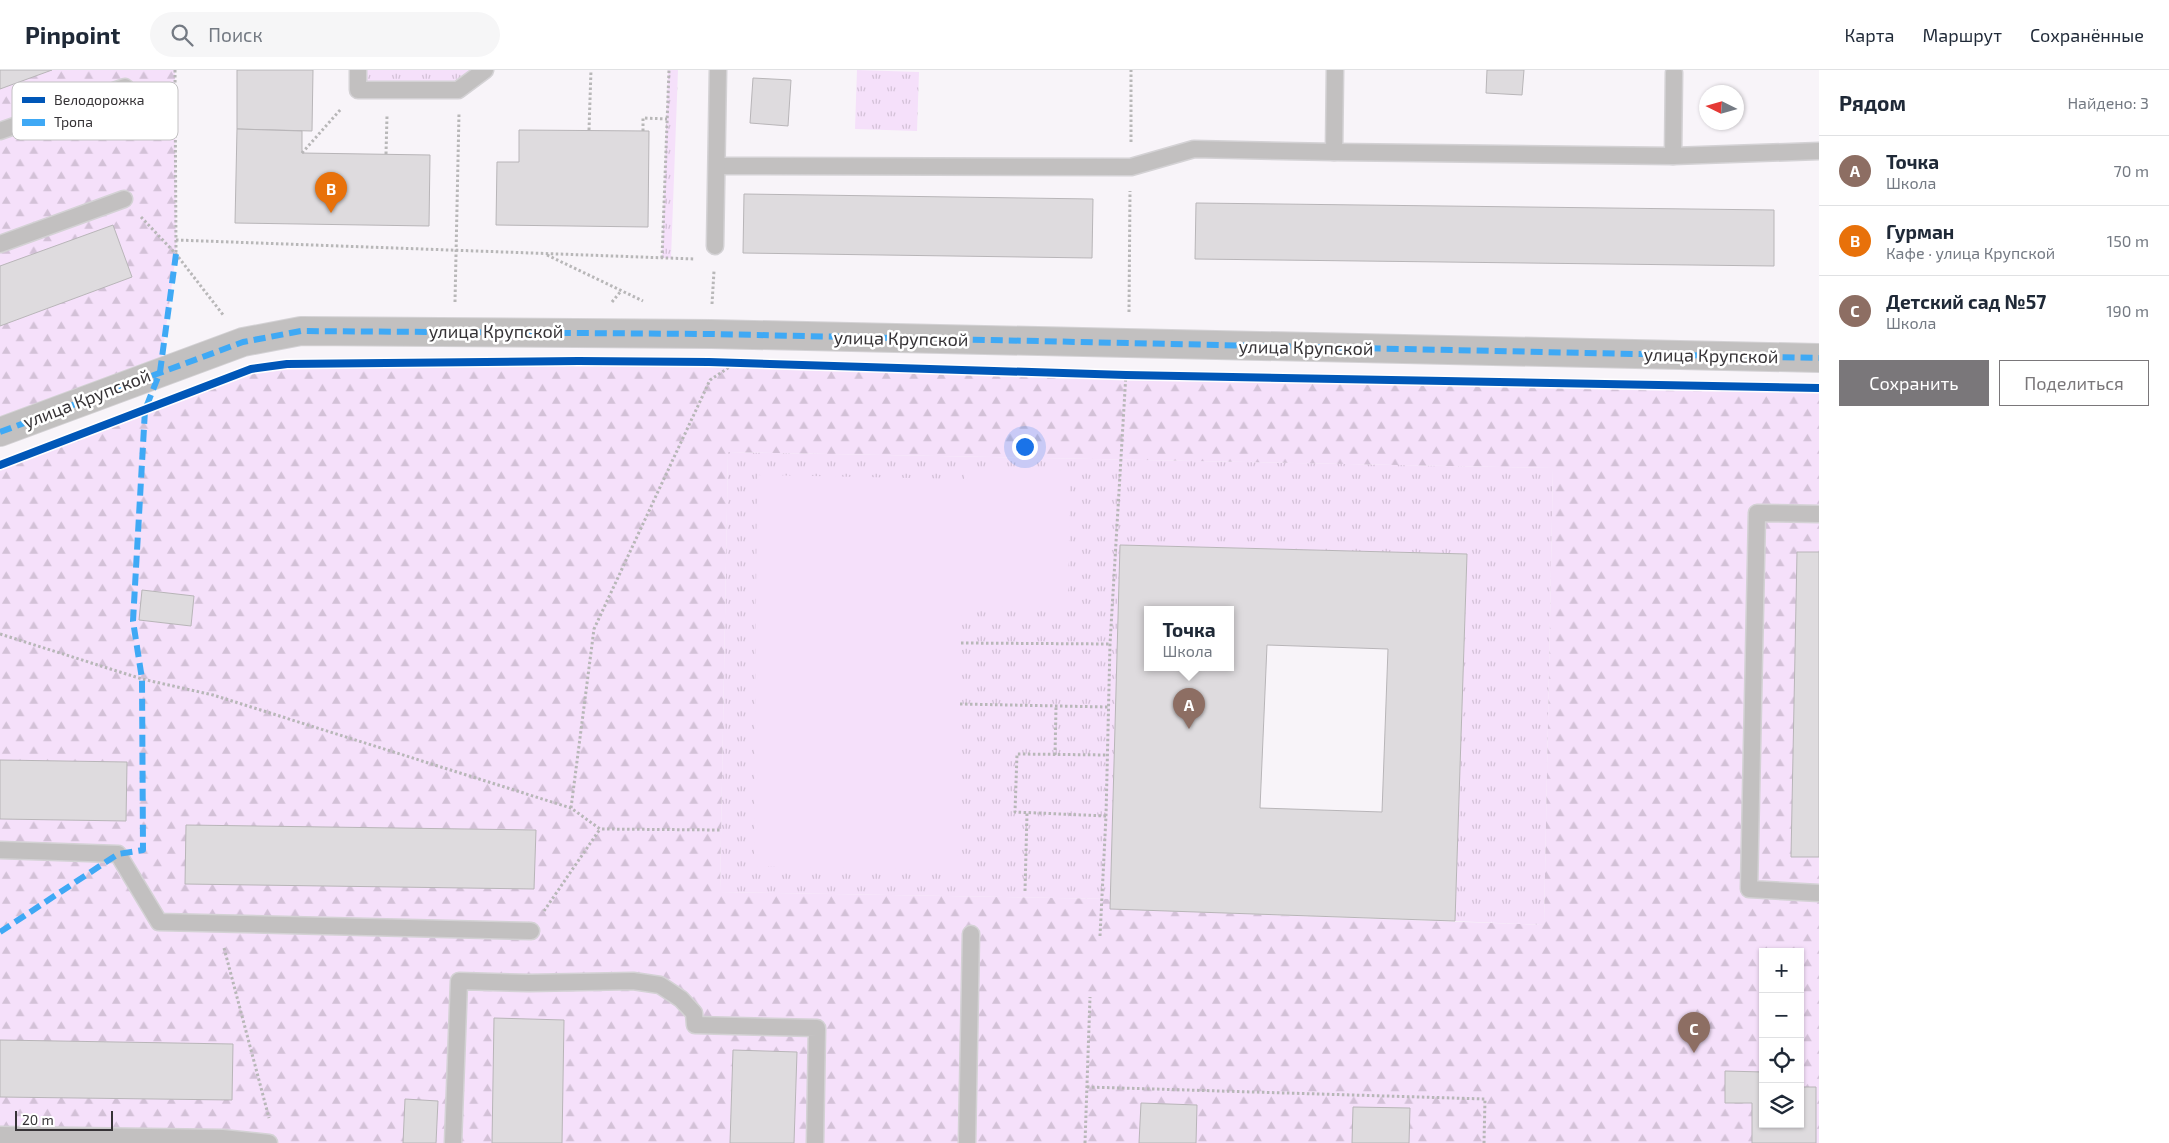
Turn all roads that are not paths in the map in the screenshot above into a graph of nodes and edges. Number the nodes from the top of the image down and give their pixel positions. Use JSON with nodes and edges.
{"nodes":[{"id":1,"x":358,"y":70,"type":"edge"},
{"id":2,"x":485,"y":70,"type":"edge"},
{"id":3,"x":718,"y":70,"type":"edge"},
{"id":4,"x":1335,"y":70,"type":"edge"},
{"id":5,"x":1674,"y":73,"type":"dead end"},
{"id":6,"x":12,"y":127,"type":"edge"},
{"id":7,"x":0,"y":131,"type":"edge"},
{"id":8,"x":1819,"y":151,"type":"edge"},
{"id":9,"x":1334,"y":152,"type":"junction"},
{"id":10,"x":1673,"y":156,"type":"junction"},
{"id":11,"x":716,"y":166,"type":"junction"},
{"id":12,"x":124,"y":199,"type":"road end"},
{"id":13,"x":0,"y":244,"type":"edge"},
{"id":14,"x":715,"y":246,"type":"dead end"},
{"id":15,"x":1819,"y":358,"type":"edge"},
{"id":16,"x":0,"y":432,"type":"edge"},
{"id":17,"x":1819,"y":514,"type":"edge"},
{"id":18,"x":0,"y":850,"type":"edge"},
{"id":19,"x":1819,"y":893,"type":"edge"},
{"id":20,"x":531,"y":931,"type":"road end"},
{"id":21,"x":971,"y":934,"type":"dead end"},
{"id":22,"x":0,"y":1135,"type":"edge"},
{"id":23,"x":269,"y":1143,"type":"edge"},
{"id":24,"x":453,"y":1143,"type":"edge"},
{"id":25,"x":815,"y":1143,"type":"edge"},
{"id":26,"x":967,"y":1143,"type":"edge"}],
"edges":[{"from":1,"to":2,"type":"lane"},
{"from":3,"to":11,"type":"lane"},
{"from":4,"to":9,"type":"lane"},
{"from":5,"to":10,"type":"lane"},
{"from":6,"to":7,"type":"lane"},
{"from":8,"to":10,"type":"lane"},
{"from":9,"to":10,"type":"lane"},
{"from":9,"to":11,"type":"lane"},
{"from":11,"to":14,"type":"lane"},
{"from":12,"to":13,"type":"lane"},
{"from":15,"to":16,"type":"street","name":"улица Крупской"},
{"from":17,"to":19,"type":"lane"},
{"from":18,"to":20,"type":"lane"},
{"from":21,"to":26,"type":"lane"},
{"from":22,"to":23,"type":"lane"},
{"from":24,"to":25,"type":"lane"}]}
